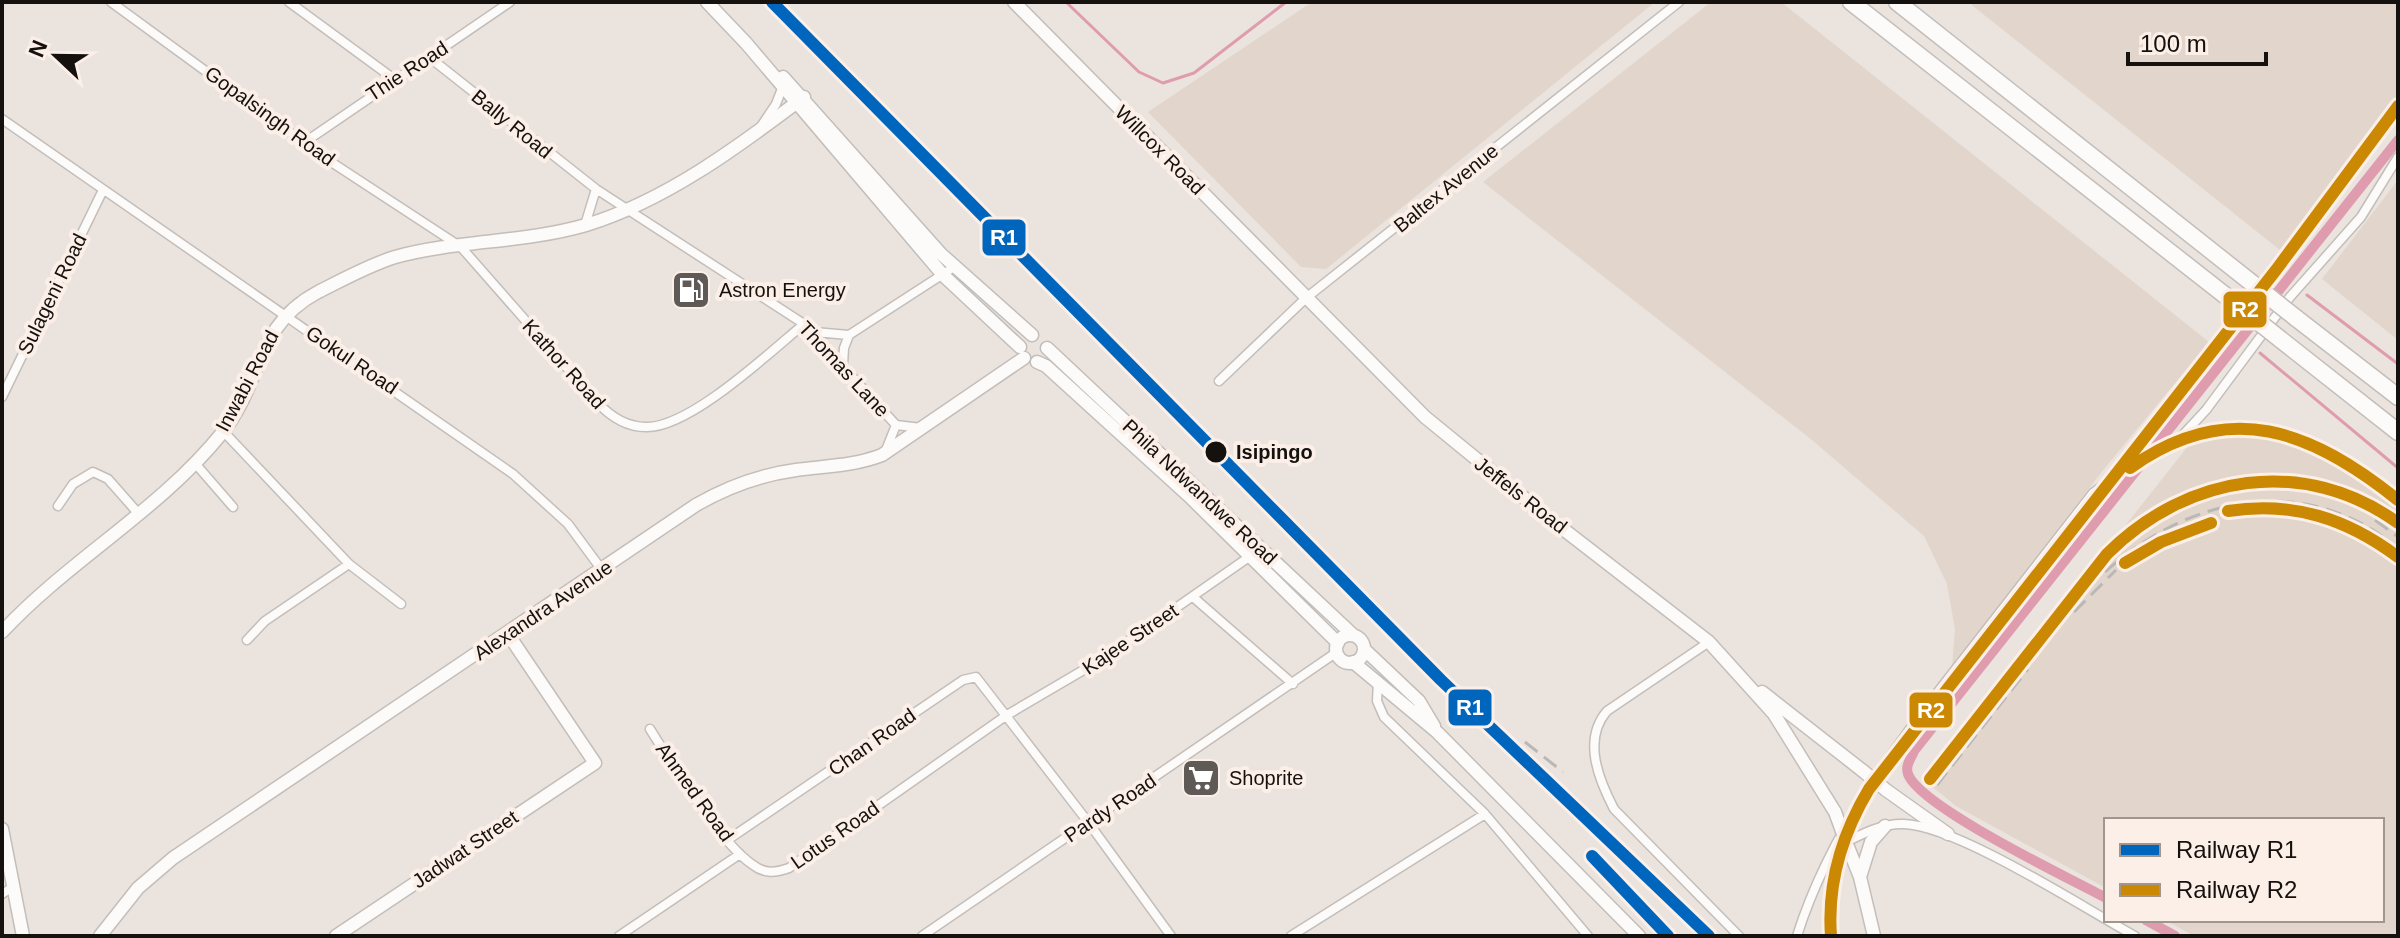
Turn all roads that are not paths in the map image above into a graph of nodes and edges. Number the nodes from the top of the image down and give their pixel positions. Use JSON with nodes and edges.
{"nodes":[{"id":1,"x":111,"y":2,"type":"edge"},
{"id":2,"x":289,"y":2,"type":"edge"},
{"id":3,"x":510,"y":2,"type":"edge"},
{"id":4,"x":707,"y":2,"type":"edge"},
{"id":5,"x":1014,"y":2,"type":"edge"},
{"id":6,"x":1679,"y":2,"type":"edge"},
{"id":7,"x":1851,"y":2,"type":"edge"},
{"id":8,"x":1897,"y":2,"type":"edge"},
{"id":9,"x":746,"y":43,"type":"junction"},
{"id":10,"x":429,"y":57,"type":"junction"},
{"id":11,"x":394,"y":79,"type":"junction"},
{"id":12,"x":783,"y":86,"type":"junction"},
{"id":13,"x":799,"y":100,"type":"junction"},
{"id":14,"x":2,"y":119,"type":"edge"},
{"id":15,"x":759,"y":128,"type":"junction"},
{"id":16,"x":305,"y":142,"type":"junction"},
{"id":17,"x":2398,"y":157,"type":"edge"},
{"id":18,"x":596,"y":189,"type":"junction"},
{"id":19,"x":103,"y":190,"type":"junction"},
{"id":20,"x":631,"y":209,"type":"junction"},
{"id":21,"x":585,"y":225,"type":"junction"},
{"id":22,"x":431,"y":228,"type":"junction"},
{"id":23,"x":461,"y":247,"type":"junction"},
{"id":24,"x":438,"y":250,"type":"junction"},
{"id":25,"x":948,"y":271,"type":"junction"},
{"id":26,"x":1306,"y":298,"type":"junction"},
{"id":27,"x":285,"y":315,"type":"junction"},
{"id":28,"x":804,"y":324,"type":"junction"},
{"id":29,"x":814,"y":332,"type":"junction"},
{"id":30,"x":849,"y":335,"type":"junction"},
{"id":31,"x":1032,"y":335,"type":"junction"},
{"id":32,"x":1047,"y":348,"type":"junction"},
{"id":33,"x":1027,"y":356,"type":"junction"},
{"id":34,"x":843,"y":366,"type":"junction"},
{"id":35,"x":1219,"y":381,"type":"dead end"},
{"id":36,"x":2,"y":397,"type":"edge"},
{"id":37,"x":2398,"y":397,"type":"edge"},
{"id":38,"x":896,"y":425,"type":"junction"},
{"id":39,"x":923,"y":428,"type":"junction"},
{"id":40,"x":223,"y":431,"type":"junction"},
{"id":41,"x":2398,"y":432,"type":"edge"},
{"id":42,"x":882,"y":455,"type":"junction"},
{"id":43,"x":194,"y":462,"type":"junction"},
{"id":44,"x":58,"y":506,"type":"dead end"},
{"id":45,"x":233,"y":507,"type":"dead end"},
{"id":46,"x":137,"y":512,"type":"junction"},
{"id":47,"x":1249,"y":557,"type":"junction"},
{"id":48,"x":349,"y":564,"type":"junction"},
{"id":49,"x":602,"y":570,"type":"junction"},
{"id":50,"x":1193,"y":597,"type":"junction"},
{"id":51,"x":401,"y":604,"type":"dead end"},
{"id":52,"x":2,"y":632,"type":"edge"},
{"id":53,"x":508,"y":634,"type":"junction"},
{"id":54,"x":1353,"y":635,"type":"junction"},
{"id":55,"x":247,"y":640,"type":"dead end"},
{"id":56,"x":1709,"y":642,"type":"junction"},
{"id":57,"x":1337,"y":647,"type":"junction"},
{"id":58,"x":1364,"y":649,"type":"junction"},
{"id":59,"x":1353,"y":662,"type":"junction"},
{"id":60,"x":1378,"y":681,"type":"junction"},
{"id":61,"x":1746,"y":681,"type":"junction"},
{"id":62,"x":1293,"y":684,"type":"junction"},
{"id":63,"x":1394,"y":696,"type":"junction"},
{"id":64,"x":1377,"y":701,"type":"junction"},
{"id":65,"x":1007,"y":715,"type":"junction"},
{"id":66,"x":650,"y":729,"type":"dead end"},
{"id":67,"x":1437,"y":732,"type":"junction"},
{"id":68,"x":1485,"y":814,"type":"junction"},
{"id":69,"x":1088,"y":822,"type":"junction"},
{"id":70,"x":1885,"y":826,"type":"junction"},
{"id":71,"x":2,"y":829,"type":"edge"},
{"id":72,"x":1948,"y":834,"type":"junction"},
{"id":73,"x":729,"y":839,"type":"junction"},
{"id":74,"x":1848,"y":847,"type":"junction"},
{"id":75,"x":740,"y":854,"type":"junction"},
{"id":76,"x":1860,"y":877,"type":"junction"},
{"id":77,"x":8,"y":891,"type":"edge"},
{"id":78,"x":2104,"y":919,"type":"edge"},
{"id":79,"x":2109,"y":922,"type":"edge"},
{"id":80,"x":23,"y":936,"type":"edge"},
{"id":81,"x":100,"y":936,"type":"edge"},
{"id":82,"x":336,"y":936,"type":"edge"},
{"id":83,"x":619,"y":936,"type":"edge"},
{"id":84,"x":922,"y":936,"type":"edge"},
{"id":85,"x":1171,"y":936,"type":"edge"},
{"id":86,"x":1291,"y":936,"type":"edge"},
{"id":87,"x":1588,"y":936,"type":"edge"},
{"id":88,"x":1639,"y":936,"type":"edge"},
{"id":89,"x":1739,"y":936,"type":"edge"},
{"id":90,"x":1797,"y":936,"type":"edge"},
{"id":91,"x":1874,"y":936,"type":"edge"},
{"id":92,"x":2135,"y":936,"type":"edge"}],
"edges":[{"from":1,"to":16,"type":"street","name":"Gopalsingh Road"},
{"from":2,"to":11,"type":"street"},
{"from":3,"to":10,"type":"street","name":"Thie Road"},
{"from":4,"to":9,"type":"street","name":"Phila Ndwandwe Road"},
{"from":5,"to":26,"type":"street","name":"Willcox Road"},
{"from":6,"to":26,"type":"street","name":"Baltex Avenue"},
{"from":7,"to":41,"type":"highway","bridge":true},
{"from":8,"to":37,"type":"highway","bridge":true},
{"from":9,"to":12,"type":"street","name":"Phila Ndwandwe Road"},
{"from":9,"to":13,"type":"street","name":"Phila Ndwandwe Road"},
{"from":10,"to":11,"type":"street","name":"Thie Road"},
{"from":10,"to":18,"type":"street","name":"Bally Road"},
{"from":11,"to":16,"type":"street","name":"Thie Road"},
{"from":12,"to":13,"type":"street","name":"Phila Ndwandwe Road"},
{"from":12,"to":15,"type":"street","name":"Inwabi Road"},
{"from":13,"to":15,"type":"street","name":"Inwabi Road"},
{"from":13,"to":25,"type":"street","name":"Phila Ndwandwe Road"},
{"from":14,"to":19,"type":"street","name":"Gokul Road"},
{"from":15,"to":20,"type":"street","name":"Inwabi Road"},
{"from":16,"to":22,"type":"street","name":"Gopalsingh Road"},
{"from":17,"to":90,"type":"street","bridge":true},
{"from":18,"to":20,"type":"street","name":"Bally Road"},
{"from":18,"to":21,"type":"street"},
{"from":19,"to":27,"type":"street","name":"Gokul Road"},
{"from":19,"to":36,"type":"street","name":"Sulageni Road"},
{"from":20,"to":21,"type":"street","name":"Inwabi Road"},
{"from":20,"to":28,"type":"street","name":"Thomas Lane"},
{"from":21,"to":23,"type":"street","name":"Inwabi Road"},
{"from":22,"to":23,"type":"street","name":"Gopalsingh Road"},
{"from":22,"to":24,"type":"street"},
{"from":23,"to":24,"type":"street","name":"Inwabi Road"},
{"from":23,"to":28,"type":"street","name":"Kathor Road"},
{"from":24,"to":27,"type":"street","name":"Inwabi Road"},
{"from":25,"to":30,"type":"street"},
{"from":25,"to":31,"type":"street","name":"Phila Ndwandwe Road"},
{"from":25,"to":33,"type":"street","name":"Phila Ndwandwe Road"},
{"from":26,"to":35,"type":"street","name":"Baltex Avenue"},
{"from":26,"to":56,"type":"street","name":"Jeffels Road"},
{"from":27,"to":40,"type":"street","name":"Inwabi Road"},
{"from":27,"to":49,"type":"street","name":"Gokul Road"},
{"from":28,"to":29,"type":"street","name":"Thomas Lane"},
{"from":29,"to":30,"type":"street"},
{"from":29,"to":34,"type":"street","name":"Thomas Lane"},
{"from":30,"to":34,"type":"street"},
{"from":31,"to":32,"type":"street"},
{"from":31,"to":33,"type":"street"},
{"from":32,"to":33,"type":"street"},
{"from":32,"to":54,"type":"street","name":"Phila Ndwandwe Road"},
{"from":33,"to":39,"type":"street","name":"Alexandra Avenue"},
{"from":33,"to":47,"type":"street","name":"Phila Ndwandwe Road"},
{"from":34,"to":38,"type":"street","name":"Thomas Lane"},
{"from":38,"to":39,"type":"street","name":"Thomas Lane"},
{"from":38,"to":42,"type":"street","name":"Thomas Lane"},
{"from":39,"to":42,"type":"street","name":"Alexandra Avenue"},
{"from":40,"to":43,"type":"street","name":"Inwabi Road"},
{"from":40,"to":48,"type":"street"},
{"from":42,"to":49,"type":"street","name":"Alexandra Avenue"},
{"from":43,"to":45,"type":"street"},
{"from":43,"to":46,"type":"street","name":"Inwabi Road"},
{"from":44,"to":46,"type":"street"},
{"from":46,"to":52,"type":"street","name":"Inwabi Road"},
{"from":47,"to":50,"type":"street","name":"Kajee Street"},
{"from":47,"to":57,"type":"street","name":"Phila Ndwandwe Road"},
{"from":48,"to":51,"type":"street"},
{"from":48,"to":55,"type":"street"},
{"from":49,"to":53,"type":"street","name":"Alexandra Avenue"},
{"from":50,"to":62,"type":"street"},
{"from":50,"to":65,"type":"street","name":"Kajee Street"},
{"from":53,"to":81,"type":"street","name":"Alexandra Avenue"},
{"from":53,"to":82,"type":"street","name":"Jadwat Street"},
{"from":54,"to":57,"type":"street"},
{"from":54,"to":58,"type":"street"},
{"from":56,"to":61,"type":"street","name":"Jeffels Road"},
{"from":56,"to":89,"type":"street"},
{"from":57,"to":59,"type":"street"},
{"from":57,"to":62,"type":"street","name":"Pardy Road"},
{"from":58,"to":59,"type":"street"},
{"from":58,"to":67,"type":"street"},
{"from":59,"to":60,"type":"street"},
{"from":60,"to":63,"type":"street"},
{"from":60,"to":64,"type":"street"},
{"from":61,"to":72,"type":"street","bridge":true},
{"from":61,"to":74,"type":"street","bridge":true},
{"from":62,"to":69,"type":"street","name":"Pardy Road"},
{"from":63,"to":64,"type":"street"},
{"from":63,"to":67,"type":"street"},
{"from":64,"to":68,"type":"street"},
{"from":65,"to":69,"type":"street","name":"Chan Road"},
{"from":65,"to":73,"type":"street","name":"Chan Road"},
{"from":65,"to":75,"type":"street","name":"Lotus Road"},
{"from":66,"to":73,"type":"street","name":"Ahmed Road"},
{"from":67,"to":88,"type":"street"},
{"from":68,"to":86,"type":"street"},
{"from":68,"to":87,"type":"street"},
{"from":69,"to":84,"type":"street","name":"Pardy Road"},
{"from":69,"to":85,"type":"street","name":"Chan Road"},
{"from":70,"to":72,"type":"street"},
{"from":70,"to":74,"type":"street"},
{"from":70,"to":76,"type":"street"},
{"from":71,"to":77,"type":"street"},
{"from":72,"to":78,"type":"street"},
{"from":73,"to":75,"type":"street","name":"Ahmed Road"},
{"from":74,"to":76,"type":"street"},
{"from":75,"to":83,"type":"street"},
{"from":76,"to":91,"type":"street"},
{"from":77,"to":80,"type":"street"},
{"from":79,"to":92,"type":"street"}]}
